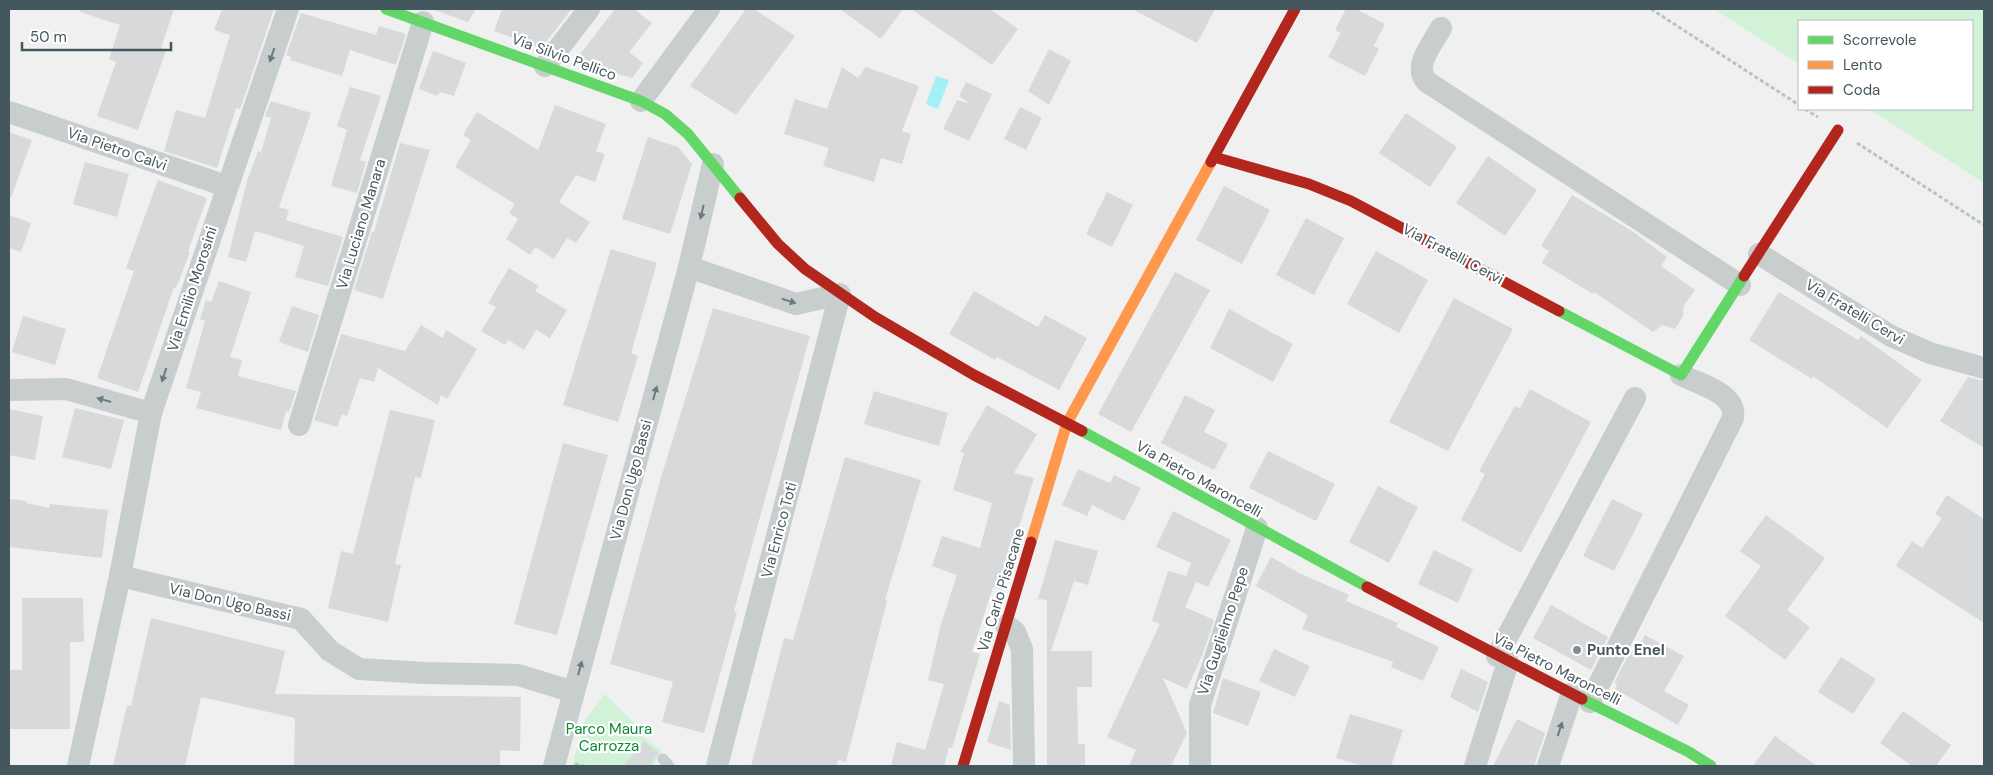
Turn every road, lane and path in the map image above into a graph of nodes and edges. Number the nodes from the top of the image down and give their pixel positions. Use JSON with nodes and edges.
{"nodes":[{"id":1,"x":288,"y":9,"type":"edge"},
{"id":2,"x":386,"y":9,"type":"edge"},
{"id":3,"x":589,"y":9,"type":"edge"},
{"id":4,"x":709,"y":9,"type":"edge"},
{"id":5,"x":1295,"y":9,"type":"edge"},
{"id":6,"x":1650,"y":9,"type":"edge"},
{"id":7,"x":424,"y":22,"type":"junction"},
{"id":8,"x":1441,"y":28,"type":"dead end"},
{"id":9,"x":545,"y":66,"type":"junction"},
{"id":10,"x":641,"y":101,"type":"junction"},
{"id":11,"x":1798,"y":104,"type":"edge"},
{"id":12,"x":1807,"y":110,"type":"edge"},
{"id":13,"x":9,"y":112,"type":"edge"},
{"id":14,"x":1838,"y":130,"type":"junction"},
{"id":15,"x":1214,"y":157,"type":"junction"},
{"id":16,"x":713,"y":164,"type":"junction"},
{"id":17,"x":226,"y":186,"type":"junction"},
{"id":18,"x":1984,"y":225,"type":"edge"},
{"id":19,"x":1759,"y":254,"type":"junction"},
{"id":20,"x":689,"y":267,"type":"junction"},
{"id":21,"x":1740,"y":285,"type":"junction"},
{"id":22,"x":840,"y":294,"type":"junction"},
{"id":23,"x":1984,"y":368,"type":"edge"},
{"id":24,"x":1681,"y":375,"type":"junction"},
{"id":25,"x":9,"y":390,"type":"edge"},
{"id":26,"x":1635,"y":398,"type":"dead end"},
{"id":27,"x":151,"y":413,"type":"junction"},
{"id":28,"x":1067,"y":423,"type":"junction"},
{"id":29,"x":299,"y":425,"type":"dead end"},
{"id":30,"x":1257,"y":528,"type":"junction"},
{"id":31,"x":120,"y":576,"type":"junction"},
{"id":32,"x":1006,"y":625,"type":"junction"},
{"id":33,"x":1502,"y":659,"type":"junction"},
{"id":34,"x":574,"y":692,"type":"junction"},
{"id":35,"x":1581,"y":697,"type":"junction"},
{"id":36,"x":78,"y":766,"type":"edge"},
{"id":37,"x":554,"y":766,"type":"edge"},
{"id":38,"x":717,"y":766,"type":"edge"},
{"id":39,"x":963,"y":766,"type":"edge"},
{"id":40,"x":1024,"y":766,"type":"edge"},
{"id":41,"x":1200,"y":766,"type":"edge"},
{"id":42,"x":1475,"y":766,"type":"edge"},
{"id":43,"x":1548,"y":766,"type":"edge"},
{"id":44,"x":1711,"y":766,"type":"edge"}],
"edges":[{"from":1,"to":17,"type":"street","name":"Via Emilio Morosini","one_way":true},
{"from":2,"to":7,"type":"street","name":"Via Silvio Pellico"},
{"from":3,"to":9,"type":"street"},
{"from":4,"to":10,"type":"street"},
{"from":5,"to":15,"type":"street"},
{"from":6,"to":11,"type":"path"},
{"from":7,"to":9,"type":"street","name":"Via Silvio Pellico"},
{"from":7,"to":29,"type":"street","name":"Via Luciano Manara"},
{"from":8,"to":21,"type":"street"},
{"from":9,"to":10,"type":"street","name":"Via Silvio Pellico"},
{"from":10,"to":16,"type":"street","name":"Via Silvio Pellico"},
{"from":12,"to":14,"type":"path"},
{"from":13,"to":17,"type":"street","name":"Via Pietro Calvi"},
{"from":14,"to":18,"type":"path"},
{"from":14,"to":19,"type":"street"},
{"from":15,"to":24,"type":"street","name":"Via Fratelli Cervi"},
{"from":15,"to":28,"type":"street"},
{"from":16,"to":20,"type":"street","name":"Via Don Ugo Bassi","one_way":true},
{"from":16,"to":22,"type":"street","name":"Via Pietro Maroncelli"},
{"from":17,"to":27,"type":"street","name":"Via Emilio Morosini","one_way":true},
{"from":19,"to":21,"type":"street"},
{"from":19,"to":23,"type":"street","name":"Via Fratelli Cervi"},
{"from":20,"to":22,"type":"street","one_way":true},
{"from":34,"to":20,"type":"street","name":"Via Don Ugo Bassi","one_way":true},
{"from":21,"to":24,"type":"street"},
{"from":22,"to":28,"type":"street","name":"Via Pietro Maroncelli"},
{"from":22,"to":38,"type":"street","name":"Via Enrico Toti"},
{"from":24,"to":35,"type":"street","name":"Via Fratelli Cervi"},
{"from":27,"to":25,"type":"street","one_way":true},
{"from":26,"to":33,"type":"street"},
{"from":27,"to":31,"type":"street","name":"Via Emilio Morosini"},
{"from":28,"to":30,"type":"street","name":"Via Pietro Maroncelli"},
{"from":28,"to":32,"type":"street","name":"Via Carlo Pisacane"},
{"from":30,"to":33,"type":"street","name":"Via Pietro Maroncelli"},
{"from":30,"to":41,"type":"street","name":"Via Guglielmo Pepe"},
{"from":31,"to":34,"type":"street","name":"Via Don Ugo Bassi"},
{"from":31,"to":36,"type":"street"},
{"from":32,"to":39,"type":"street","name":"Via Carlo Pisacane"},
{"from":32,"to":40,"type":"street"},
{"from":33,"to":35,"type":"street","name":"Via Pietro Maroncelli"},
{"from":33,"to":42,"type":"street"},
{"from":34,"to":37,"type":"street","name":"Via Don Ugo Bassi"},
{"from":43,"to":35,"type":"street","name":"Via Fratelli Cervi","one_way":true},
{"from":35,"to":44,"type":"street","name":"Via Pietro Maroncelli"}]}
